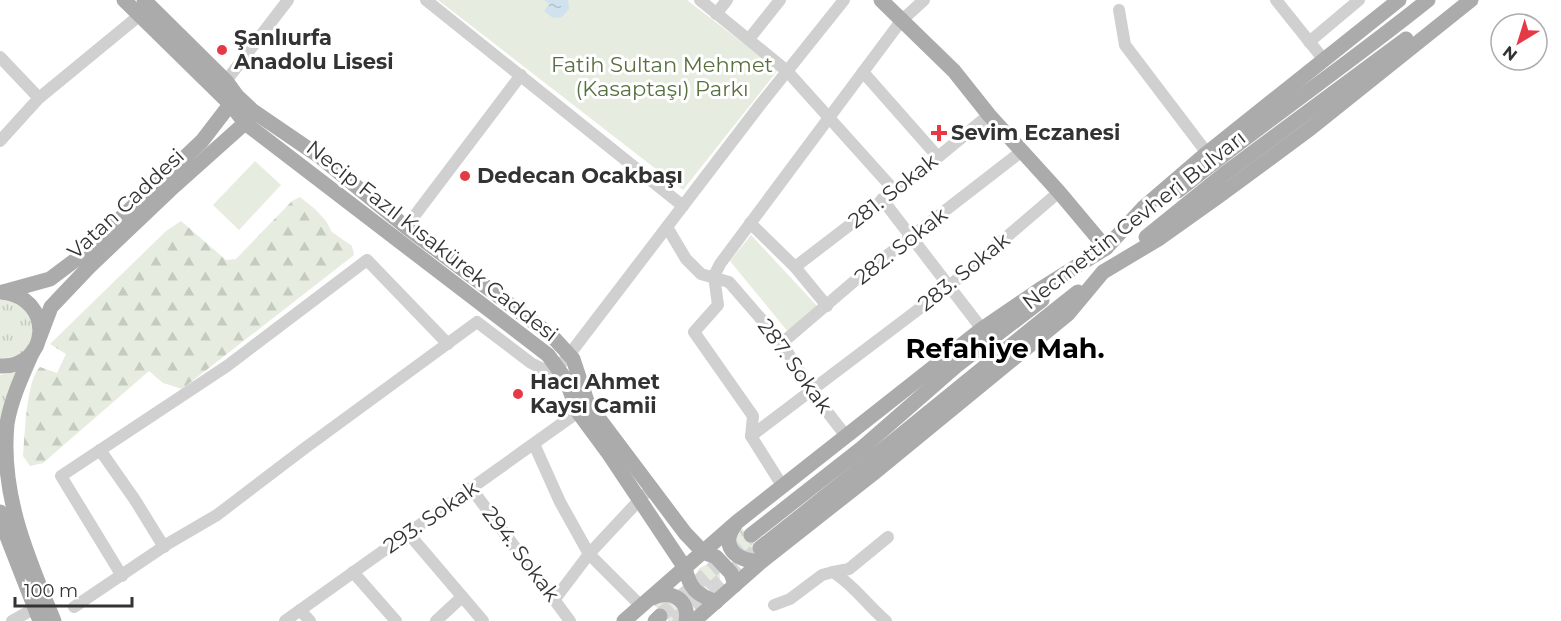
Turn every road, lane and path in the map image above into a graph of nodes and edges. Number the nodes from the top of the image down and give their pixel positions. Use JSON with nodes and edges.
{"nodes":[{"id":1,"x":124,"y":0,"type":"edge"},
{"id":2,"x":288,"y":0,"type":"edge"},
{"id":3,"x":426,"y":0,"type":"edge"},
{"id":4,"x":700,"y":0,"type":"edge"},
{"id":5,"x":727,"y":0,"type":"edge"},
{"id":6,"x":780,"y":0,"type":"edge"},
{"id":7,"x":844,"y":0,"type":"edge"},
{"id":8,"x":881,"y":0,"type":"edge"},
{"id":9,"x":924,"y":0,"type":"edge"},
{"id":10,"x":1276,"y":0,"type":"edge"},
{"id":11,"x":1359,"y":0,"type":"edge"},
{"id":12,"x":1399,"y":0,"type":"edge"},
{"id":13,"x":1428,"y":0,"type":"edge"},
{"id":14,"x":1455,"y":0,"type":"edge"},
{"id":15,"x":1471,"y":0,"type":"edge"},
{"id":16,"x":151,"y":4,"type":"edge"},
{"id":17,"x":1119,"y":10,"type":"dead end"},
{"id":18,"x":716,"y":14,"type":"junction"},
{"id":19,"x":901,"y":21,"type":"junction"},
{"id":20,"x":749,"y":39,"type":"junction"},
{"id":21,"x":1309,"y":42,"type":"junction"},
{"id":22,"x":0,"y":57,"type":"edge"},
{"id":23,"x":1324,"y":60,"type":"junction"},
{"id":24,"x":787,"y":71,"type":"junction"},
{"id":25,"x":863,"y":72,"type":"junction"},
{"id":26,"x":520,"y":75,"type":"junction"},
{"id":27,"x":226,"y":81,"type":"junction"},
{"id":28,"x":39,"y":98,"type":"junction"},
{"id":29,"x":234,"y":100,"type":"junction"},
{"id":30,"x":989,"y":115,"type":"junction"},
{"id":31,"x":829,"y":116,"type":"junction"},
{"id":32,"x":249,"y":117,"type":"junction"},
{"id":33,"x":0,"y":141,"type":"edge"},
{"id":34,"x":1022,"y":151,"type":"junction"},
{"id":35,"x":1207,"y":153,"type":"junction"},
{"id":36,"x":938,"y":157,"type":"junction"},
{"id":37,"x":894,"y":190,"type":"junction"},
{"id":38,"x":1059,"y":192,"type":"junction"},
{"id":39,"x":882,"y":200,"type":"junction"},
{"id":40,"x":683,"y":206,"type":"junction"},
{"id":41,"x":750,"y":222,"type":"junction"},
{"id":42,"x":406,"y":227,"type":"junction"},
{"id":43,"x":667,"y":227,"type":"junction"},
{"id":44,"x":912,"y":237,"type":"junction"},
{"id":45,"x":1107,"y":248,"type":"junction"},
{"id":46,"x":795,"y":267,"type":"junction"},
{"id":47,"x":1103,"y":272,"type":"junction"},
{"id":48,"x":714,"y":276,"type":"junction"},
{"id":49,"x":948,"y":287,"type":"junction"},
{"id":50,"x":2,"y":292,"type":"edge"},
{"id":51,"x":827,"y":306,"type":"junction"},
{"id":52,"x":982,"y":329,"type":"junction"},
{"id":53,"x":39,"y":336,"type":"junction"},
{"id":54,"x":782,"y":342,"type":"junction"},
{"id":55,"x":448,"y":344,"type":"junction"},
{"id":56,"x":33,"y":351,"type":"junction"},
{"id":57,"x":569,"y":355,"type":"junction"},
{"id":58,"x":0,"y":366,"type":"edge"},
{"id":59,"x":562,"y":374,"type":"junction"},
{"id":60,"x":811,"y":391,"type":"junction"},
{"id":61,"x":578,"y":412,"type":"junction"},
{"id":62,"x":752,"y":436,"type":"junction"},
{"id":63,"x":846,"y":436,"type":"junction"},
{"id":64,"x":534,"y":444,"type":"junction"},
{"id":65,"x":100,"y":450,"type":"junction"},
{"id":66,"x":783,"y":487,"type":"junction"},
{"id":67,"x":471,"y":488,"type":"junction"},
{"id":68,"x":650,"y":488,"type":"junction"},
{"id":69,"x":639,"y":500,"type":"junction"},
{"id":70,"x":0,"y":512,"type":"edge"},
{"id":71,"x":737,"y":522,"type":"junction"},
{"id":72,"x":6,"y":528,"type":"edge"},
{"id":73,"x":408,"y":533,"type":"junction"},
{"id":74,"x":751,"y":535,"type":"tunnel mouth"},
{"id":75,"x":888,"y":537,"type":"dead end"},
{"id":76,"x":164,"y":547,"type":"junction"},
{"id":77,"x":703,"y":552,"type":"junction"},
{"id":78,"x":589,"y":554,"type":"junction"},
{"id":79,"x":761,"y":554,"type":"junction"},
{"id":80,"x":685,"y":568,"type":"junction"},
{"id":81,"x":353,"y":572,"type":"junction"},
{"id":82,"x":833,"y":572,"type":"junction"},
{"id":83,"x":122,"y":576,"type":"junction"},
{"id":84,"x":735,"y":585,"type":"junction"},
{"id":85,"x":462,"y":597,"type":"junction"},
{"id":86,"x":555,"y":599,"type":"junction"},
{"id":87,"x":645,"y":602,"type":"junction"},
{"id":88,"x":716,"y":602,"type":"junction"},
{"id":89,"x":774,"y":605,"type":"dead end"},
{"id":90,"x":74,"y":607,"type":"dead end"},
{"id":91,"x":300,"y":610,"type":"junction"},
{"id":92,"x":38,"y":614,"type":"edge"},
{"id":93,"x":12,"y":621,"type":"edge"},
{"id":94,"x":54,"y":621,"type":"edge"},
{"id":95,"x":285,"y":621,"type":"edge"},
{"id":96,"x":309,"y":621,"type":"edge"},
{"id":97,"x":396,"y":621,"type":"edge"},
{"id":98,"x":436,"y":621,"type":"edge"},
{"id":99,"x":483,"y":621,"type":"edge"},
{"id":100,"x":570,"y":621,"type":"edge"},
{"id":101,"x":624,"y":621,"type":"edge"},
{"id":102,"x":686,"y":621,"type":"edge"},
{"id":103,"x":694,"y":621,"type":"edge"},
{"id":104,"x":886,"y":621,"type":"edge"}],
"edges":[{"from":1,"to":16,"type":"main road","name":"Necip Fazıl Kısakürek Caddesi"},
{"from":2,"to":27,"type":"street"},
{"from":3,"to":26,"type":"street"},
{"from":4,"to":18,"type":"street"},
{"from":5,"to":18,"type":"street"},
{"from":6,"to":20,"type":"street"},
{"from":7,"to":24,"type":"street"},
{"from":8,"to":19,"type":"main road"},
{"from":9,"to":19,"type":"street"},
{"from":10,"to":21,"type":"street"},
{"from":11,"to":21,"type":"street"},
{"from":12,"to":23,"type":"main road"},
{"from":13,"to":45,"type":"main road","name":"Necmettin Cevheri Bulvarı"},
{"from":14,"to":47,"type":"main road","name":"Necmettin Cevheri Bulvarı"},
{"from":15,"to":47,"type":"main road"},
{"from":16,"to":27,"type":"main road","name":"Necip Fazıl Kısakürek Caddesi"},
{"from":16,"to":28,"type":"street"},
{"from":16,"to":29,"type":"main road","name":"Necip Fazıl Kısakürek Caddesi"},
{"from":17,"to":35,"type":"street"},
{"from":18,"to":20,"type":"street"},
{"from":19,"to":25,"type":"street"},
{"from":19,"to":30,"type":"main road"},
{"from":20,"to":24,"type":"street"},
{"from":21,"to":23,"type":"street"},
{"from":22,"to":28,"type":"street"},
{"from":23,"to":35,"type":"main road"},
{"from":24,"to":31,"type":"street"},
{"from":24,"to":40,"type":"street"},
{"from":25,"to":31,"type":"street"},
{"from":25,"to":36,"type":"street"},
{"from":26,"to":40,"type":"street"},
{"from":26,"to":42,"type":"street"},
{"from":27,"to":29,"type":"main road","name":"Necip Fazıl Kısakürek Caddesi"},
{"from":28,"to":33,"type":"street"},
{"from":29,"to":32,"type":"main road","name":"Necip Fazıl Kısakürek Caddesi"},
{"from":29,"to":50,"type":"main road","name":"Vatan Caddesi"},
{"from":30,"to":34,"type":"main road"},
{"from":30,"to":36,"type":"street","name":"281. Sokak"},
{"from":31,"to":37,"type":"street"},
{"from":31,"to":41,"type":"street"},
{"from":32,"to":42,"type":"main road","name":"Necip Fazıl Kısakürek Caddesi"},
{"from":32,"to":53,"type":"main road","name":"Vatan Caddesi"},
{"from":32,"to":59,"type":"main road","name":"Necip Fazıl Kısakürek Caddesi"},
{"from":34,"to":38,"type":"main road"},
{"from":34,"to":44,"type":"street","name":"282. Sokak"},
{"from":35,"to":45,"type":"main road"},
{"from":36,"to":37,"type":"street","name":"281. Sokak"},
{"from":37,"to":39,"type":"street","name":"281. Sokak"},
{"from":38,"to":45,"type":"main road"},
{"from":38,"to":49,"type":"street","name":"283. Sokak"},
{"from":39,"to":44,"type":"street"},
{"from":39,"to":46,"type":"street","name":"281. Sokak"},
{"from":40,"to":43,"type":"street"},
{"from":41,"to":46,"type":"street"},
{"from":41,"to":48,"type":"street"},
{"from":42,"to":57,"type":"main road","name":"Necip Fazıl Kısakürek Caddesi"},
{"from":43,"to":48,"type":"street","name":"287. Sokak"},
{"from":43,"to":57,"type":"street"},
{"from":44,"to":49,"type":"street"},
{"from":44,"to":51,"type":"street","name":"282. Sokak"},
{"from":45,"to":52,"type":"main road"},
{"from":45,"to":74,"type":"main road","name":"Necmettin Cevheri Bulvarı"},
{"from":46,"to":51,"type":"street"},
{"from":47,"to":79,"type":"main road","name":"Necmettin Cevheri Bulvarı"},
{"from":48,"to":54,"type":"street","name":"287. Sokak"},
{"from":48,"to":62,"type":"street"},
{"from":49,"to":52,"type":"street"},
{"from":49,"to":60,"type":"street","name":"283. Sokak"},
{"from":50,"to":53,"type":"main road"},
{"from":51,"to":54,"type":"street","name":"282. Sokak"},
{"from":52,"to":63,"type":"main road"},
{"from":53,"to":56,"type":"main road","name":"Vatan Caddesi"},
{"from":54,"to":60,"type":"street","name":"287. Sokak"},
{"from":55,"to":59,"type":"street"},
{"from":55,"to":65,"type":"street"},
{"from":55,"to":76,"type":"street"},
{"from":56,"to":58,"type":"main road"},
{"from":56,"to":72,"type":"main road","name":"Vatan Caddesi"},
{"from":57,"to":59,"type":"street"},
{"from":57,"to":68,"type":"main road","name":"Necip Fazıl Kısakürek Caddesi"},
{"from":59,"to":61,"type":"main road","name":"Necip Fazıl Kısakürek Caddesi"},
{"from":60,"to":62,"type":"street","name":"283. Sokak"},
{"from":60,"to":63,"type":"street","name":"287. Sokak"},
{"from":61,"to":64,"type":"street","name":"293. Sokak"},
{"from":61,"to":69,"type":"main road","name":"Necip Fazıl Kısakürek Caddesi"},
{"from":62,"to":66,"type":"street"},
{"from":63,"to":66,"type":"main road"},
{"from":64,"to":67,"type":"street","name":"293. Sokak"},
{"from":64,"to":78,"type":"street"},
{"from":65,"to":76,"type":"street"},
{"from":65,"to":83,"type":"street"},
{"from":66,"to":71,"type":"main road"},
{"from":67,"to":73,"type":"street","name":"293. Sokak"},
{"from":67,"to":86,"type":"street","name":"294. Sokak"},
{"from":68,"to":69,"type":"street"},
{"from":68,"to":77,"type":"main road","name":"Necip Fazıl Kısakürek Caddesi"},
{"from":69,"to":78,"type":"street"},
{"from":69,"to":80,"type":"main road","name":"Necip Fazıl Kısakürek Caddesi"},
{"from":70,"to":72,"type":"main road"},
{"from":71,"to":77,"type":"main road"},
{"from":71,"to":79,"type":"main road"},
{"from":72,"to":92,"type":"main road"},
{"from":72,"to":94,"type":"main road"},
{"from":73,"to":81,"type":"street","name":"293. Sokak"},
{"from":73,"to":85,"type":"street"},
{"from":75,"to":82,"type":"street"},
{"from":76,"to":83,"type":"street"},
{"from":77,"to":80,"type":"main road"},
{"from":77,"to":84,"type":"main road","name":"Necip Fazıl Kısakürek Caddesi"},
{"from":78,"to":86,"type":"street"},
{"from":78,"to":87,"type":"street"},
{"from":79,"to":84,"type":"main road","name":"Necmettin Cevheri Bulvarı"},
{"from":80,"to":87,"type":"main road"},
{"from":80,"to":88,"type":"main road","name":"Necip Fazıl Kısakürek Caddesi"},
{"from":81,"to":91,"type":"street","name":"293. Sokak"},
{"from":81,"to":97,"type":"street"},
{"from":82,"to":89,"type":"street"},
{"from":82,"to":104,"type":"street"},
{"from":83,"to":90,"type":"street"},
{"from":84,"to":88,"type":"main road"},
{"from":85,"to":98,"type":"street"},
{"from":85,"to":99,"type":"street"},
{"from":86,"to":100,"type":"street","name":"294. Sokak"},
{"from":87,"to":101,"type":"main road"},
{"from":87,"to":102,"type":"main road"},
{"from":88,"to":103,"type":"main road"},
{"from":91,"to":95,"type":"street","name":"293. Sokak"},
{"from":91,"to":96,"type":"street"},
{"from":92,"to":93,"type":"street"}]}
